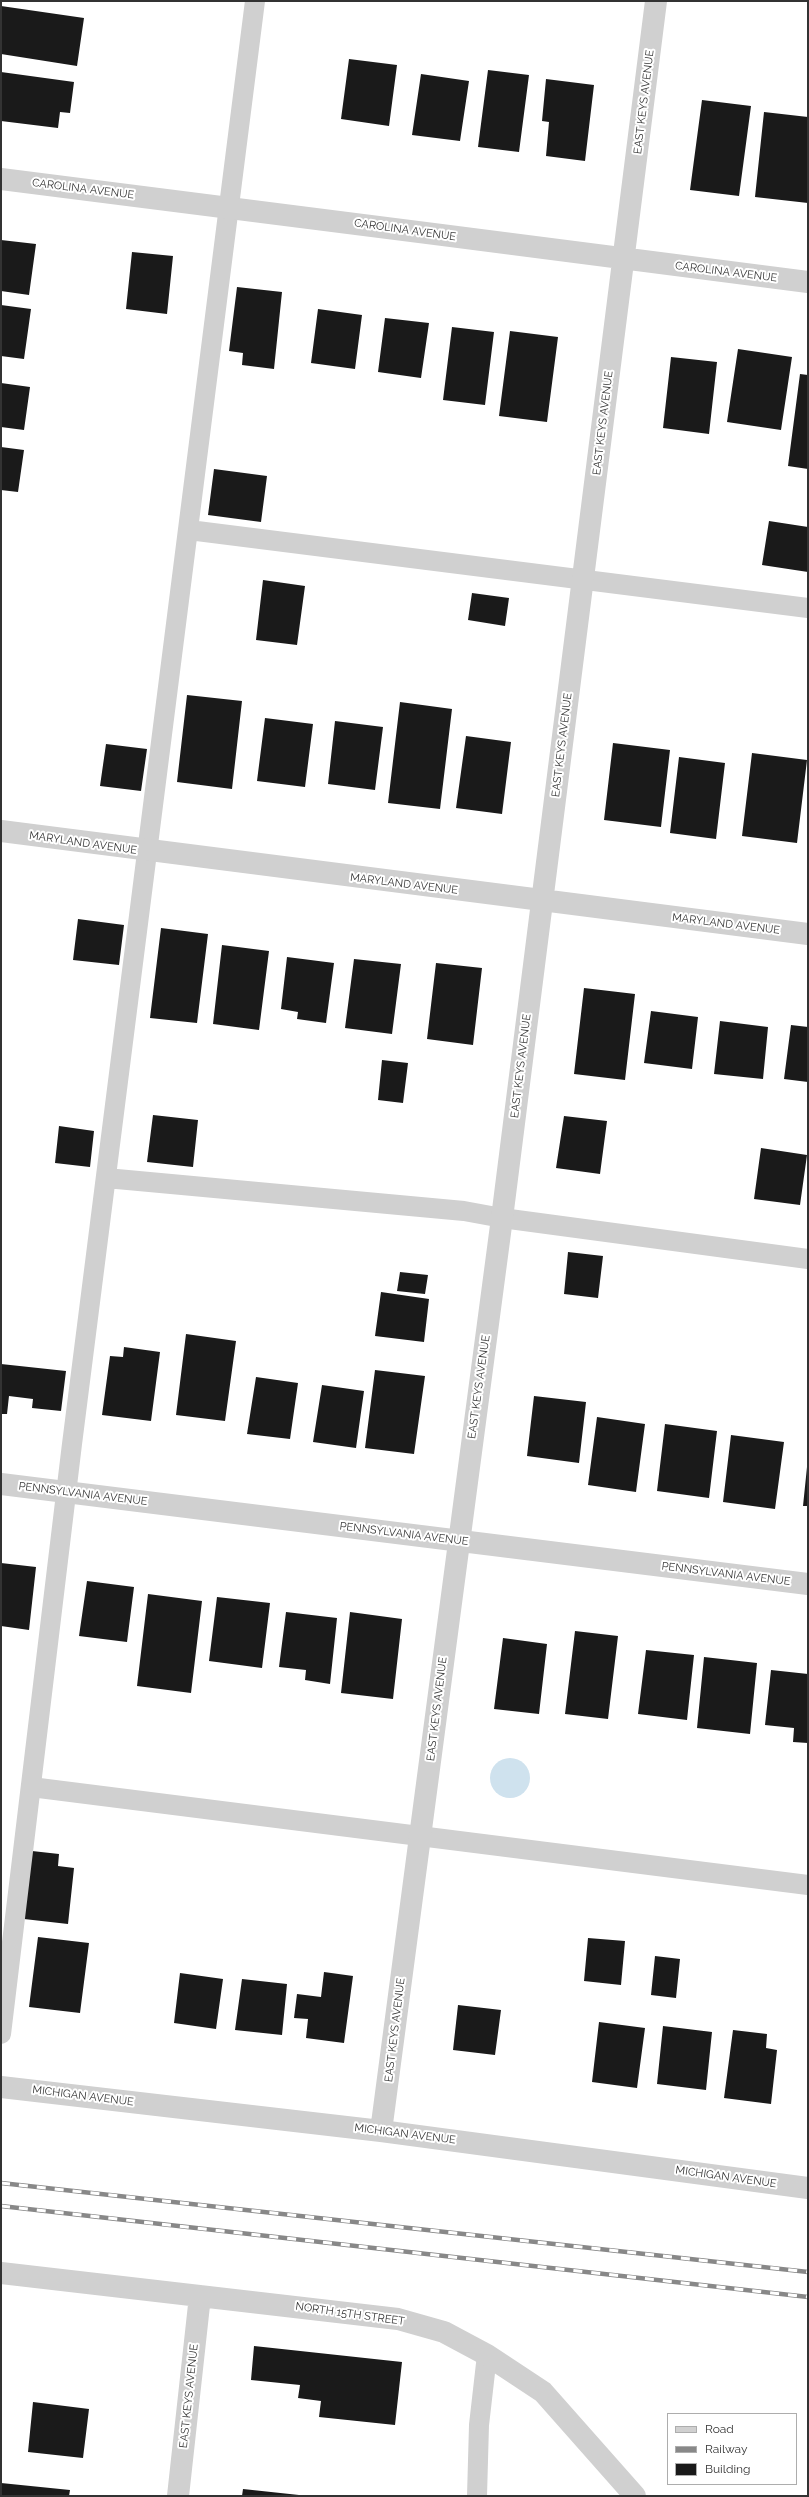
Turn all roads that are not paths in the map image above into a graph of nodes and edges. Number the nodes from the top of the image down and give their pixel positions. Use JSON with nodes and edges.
{"nodes":[{"id":1,"x":255,"y":1,"type":"edge"},
{"id":2,"x":656,"y":1,"type":"edge"},
{"id":3,"x":1,"y":179,"type":"edge"},
{"id":4,"x":230,"y":206,"type":"junction"},
{"id":5,"x":624,"y":259,"type":"junction"},
{"id":6,"x":808,"y":282,"type":"edge"},
{"id":7,"x":189,"y":530,"type":"junction"},
{"id":8,"x":584,"y":580,"type":"junction"},
{"id":9,"x":808,"y":608,"type":"edge"},
{"id":10,"x":1,"y":831,"type":"edge"},
{"id":11,"x":146,"y":851,"type":"junction"},
{"id":12,"x":542,"y":901,"type":"junction"},
{"id":13,"x":808,"y":934,"type":"edge"},
{"id":14,"x":106,"y":1178,"type":"junction"},
{"id":15,"x":502,"y":1218,"type":"junction"},
{"id":16,"x":808,"y":1259,"type":"edge"},
{"id":17,"x":1,"y":1484,"type":"edge"},
{"id":18,"x":66,"y":1492,"type":"junction"},
{"id":19,"x":458,"y":1541,"type":"junction"},
{"id":20,"x":808,"y":1584,"type":"edge"},
{"id":21,"x":31,"y":1787,"type":"junction"},
{"id":22,"x":421,"y":1836,"type":"junction"},
{"id":23,"x":808,"y":1885,"type":"edge"},
{"id":24,"x":1,"y":2034,"type":"edge"},
{"id":25,"x":1,"y":2087,"type":"edge"},
{"id":26,"x":381,"y":2131,"type":"junction"},
{"id":27,"x":808,"y":2188,"type":"edge"},
{"id":28,"x":1,"y":2273,"type":"edge"},
{"id":29,"x":200,"y":2296,"type":"junction"},
{"id":30,"x":487,"y":2354,"type":"junction"},
{"id":31,"x":178,"y":2496,"type":"edge"},
{"id":32,"x":477,"y":2496,"type":"edge"},
{"id":33,"x":635,"y":2496,"type":"edge"}],
"edges":[{"from":1,"to":4,"type":"lane"},
{"from":2,"to":5,"type":"street","name":"EAST KEYS AVENUE"},
{"from":3,"to":4,"type":"street","name":"CAROLINA AVENUE"},
{"from":4,"to":5,"type":"street","name":"CAROLINA AVENUE"},
{"from":4,"to":7,"type":"lane"},
{"from":5,"to":6,"type":"street","name":"CAROLINA AVENUE"},
{"from":5,"to":8,"type":"street","name":"EAST KEYS AVENUE"},
{"from":7,"to":8,"type":"lane"},
{"from":7,"to":11,"type":"lane"},
{"from":8,"to":9,"type":"lane"},
{"from":8,"to":12,"type":"street","name":"EAST KEYS AVENUE"},
{"from":10,"to":11,"type":"street","name":"MARYLAND AVENUE"},
{"from":11,"to":12,"type":"street","name":"MARYLAND AVENUE"},
{"from":11,"to":14,"type":"lane"},
{"from":12,"to":13,"type":"street","name":"MARYLAND AVENUE"},
{"from":12,"to":15,"type":"street","name":"EAST KEYS AVENUE"},
{"from":14,"to":15,"type":"lane"},
{"from":14,"to":18,"type":"lane"},
{"from":15,"to":16,"type":"lane"},
{"from":15,"to":19,"type":"street","name":"EAST KEYS AVENUE"},
{"from":17,"to":18,"type":"street","name":"PENNSYLVANIA AVENUE"},
{"from":18,"to":19,"type":"street","name":"PENNSYLVANIA AVENUE"},
{"from":18,"to":21,"type":"lane"},
{"from":19,"to":20,"type":"street","name":"PENNSYLVANIA AVENUE"},
{"from":19,"to":22,"type":"street","name":"EAST KEYS AVENUE"},
{"from":21,"to":22,"type":"lane"},
{"from":21,"to":24,"type":"lane"},
{"from":22,"to":23,"type":"lane"},
{"from":22,"to":26,"type":"street","name":"EAST KEYS AVENUE"},
{"from":25,"to":26,"type":"street","name":"MICHIGAN AVENUE"},
{"from":26,"to":27,"type":"street","name":"MICHIGAN AVENUE"},
{"from":28,"to":29,"type":"street","name":"NORTH 15TH STREET"},
{"from":29,"to":30,"type":"street","name":"NORTH 15TH STREET"},
{"from":29,"to":31,"type":"street","name":"EAST KEYS AVENUE"},
{"from":30,"to":32,"type":"lane"},
{"from":30,"to":33,"type":"street","name":"NORTH 15TH STREET"}]}
